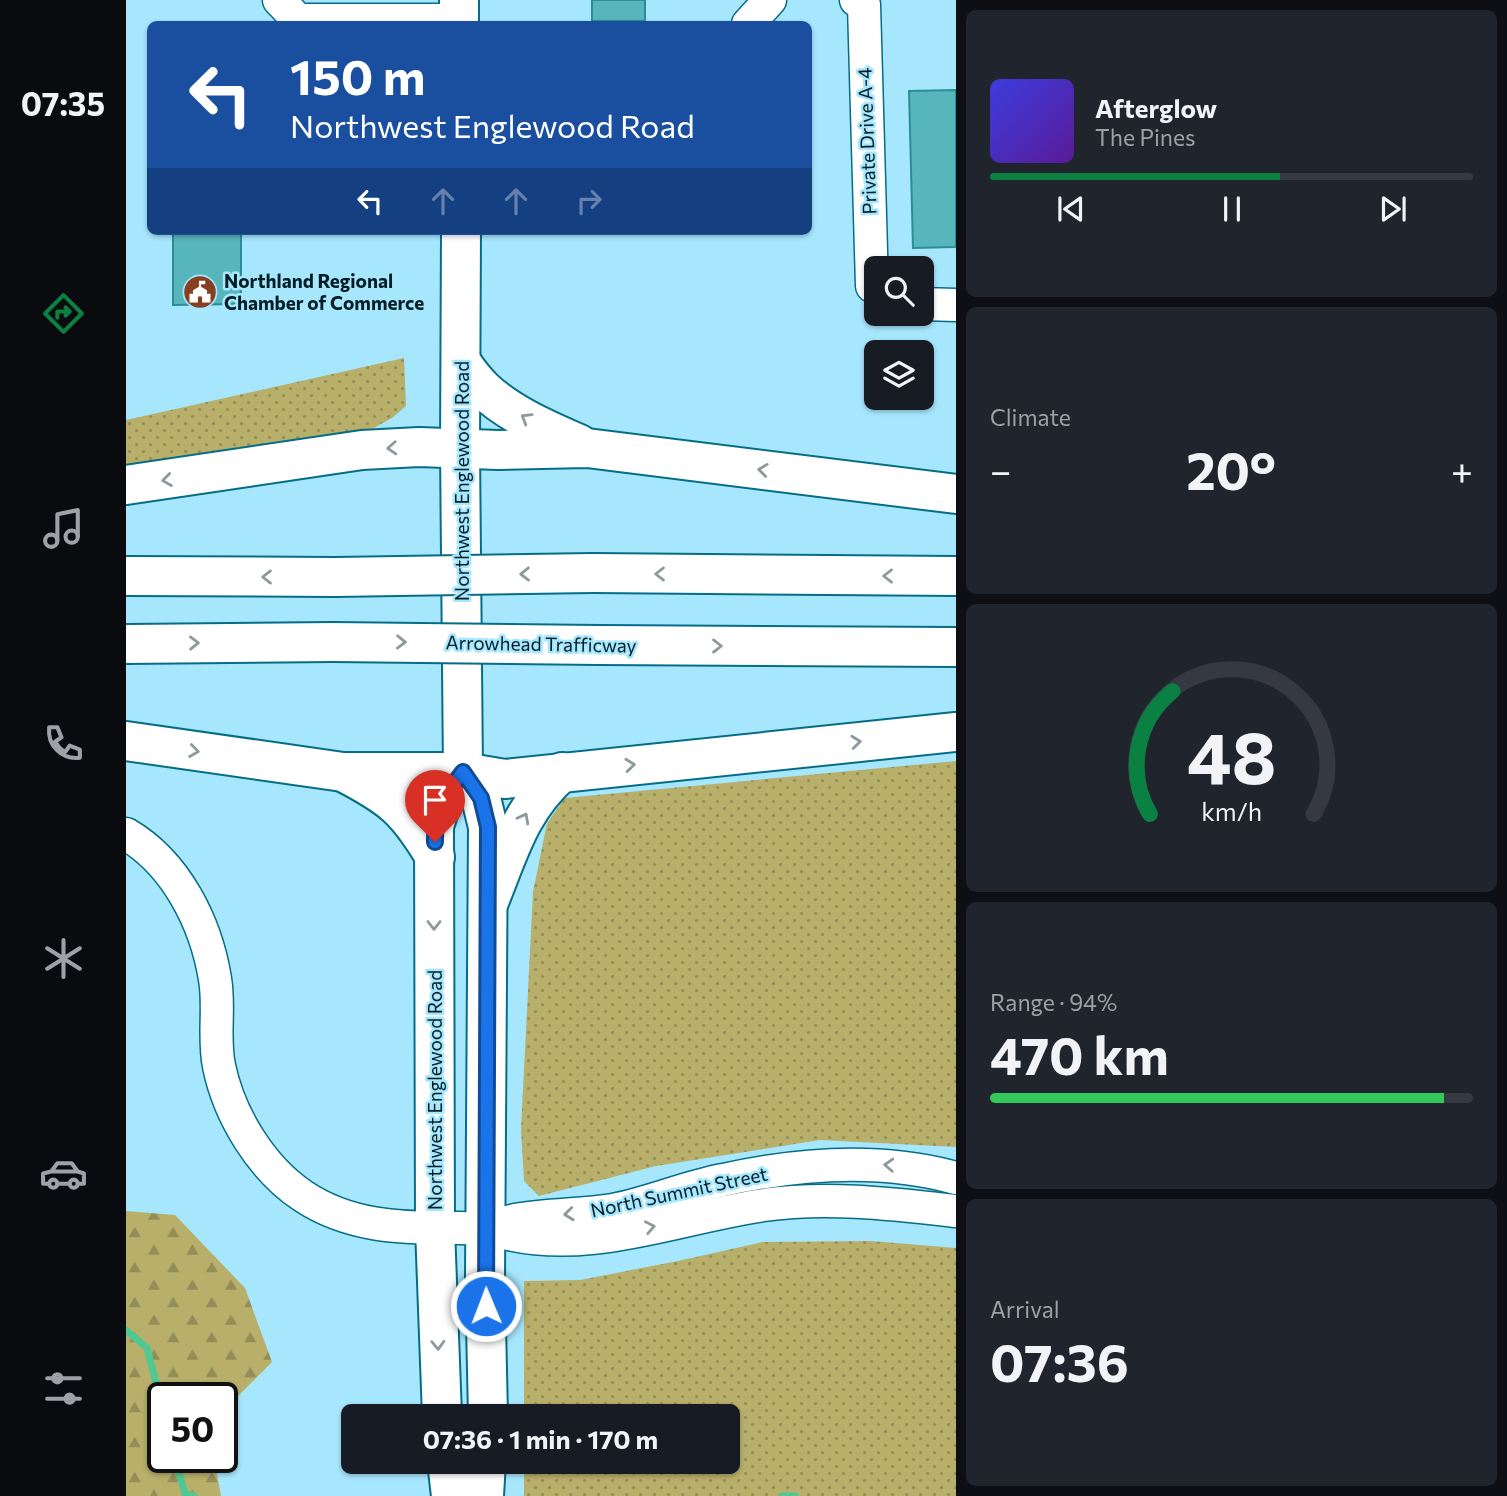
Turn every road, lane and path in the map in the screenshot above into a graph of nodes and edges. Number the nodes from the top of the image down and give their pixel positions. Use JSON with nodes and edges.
{"nodes":[{"id":1,"x":279,"y":0,"type":"edge"},
{"id":2,"x":770,"y":0,"type":"edge"},
{"id":3,"x":856,"y":0,"type":"edge"},
{"id":4,"x":459,"y":15,"type":"edge"},
{"id":5,"x":751,"y":21,"type":"edge"},
{"id":6,"x":461,"y":235,"type":"edge"},
{"id":7,"x":873,"y":256,"type":"edge"},
{"id":8,"x":934,"y":304,"type":"edge"},
{"id":9,"x":956,"y":305,"type":"edge"},
{"id":10,"x":461,"y":363,"type":"junction"},
{"id":11,"x":587,"y":448,"type":"junction"},
{"id":12,"x":460,"y":449,"type":"junction"},
{"id":13,"x":126,"y":485,"type":"edge"},
{"id":14,"x":956,"y":494,"type":"edge"},
{"id":15,"x":126,"y":576,"type":"edge"},
{"id":16,"x":956,"y":576,"type":"edge"},
{"id":17,"x":126,"y":644,"type":"edge"},
{"id":18,"x":956,"y":647,"type":"edge"},
{"id":19,"x":956,"y":732,"type":"edge"},
{"id":20,"x":126,"y":741,"type":"edge"},
{"id":21,"x":343,"y":772,"type":"junction"},
{"id":22,"x":463,"y":772,"type":"junction"},
{"id":23,"x":562,"y":772,"type":"junction"},
{"id":24,"x":126,"y":834,"type":"edge"},
{"id":25,"x":435,"y":857,"type":"junction"},
{"id":26,"x":488,"y":904,"type":"junction"},
{"id":27,"x":811,"y":1166,"type":"junction"},
{"id":28,"x":956,"y":1178,"type":"edge"},
{"id":29,"x":813,"y":1202,"type":"junction"},
{"id":30,"x":956,"y":1211,"type":"edge"},
{"id":31,"x":486,"y":1227,"type":"junction"},
{"id":32,"x":435,"y":1228,"type":"junction"},
{"id":33,"x":442,"y":1404,"type":"edge"},
{"id":34,"x":488,"y":1404,"type":"edge"},
{"id":35,"x":448,"y":1474,"type":"edge"},
{"id":36,"x":485,"y":1474,"type":"edge"},
{"id":37,"x":451,"y":1496,"type":"edge"},
{"id":38,"x":484,"y":1496,"type":"edge"}],
"edges":[{"from":1,"to":4,"type":"street"},
{"from":2,"to":5,"type":"street"},
{"from":3,"to":7,"type":"street","name":"Private Drive A-4"},
{"from":6,"to":10,"type":"main road","name":"Northwest Englewood Road"},
{"from":8,"to":9,"type":"street"},
{"from":11,"to":10,"type":"main road","one_way":true},
{"from":10,"to":12,"type":"main road","name":"Northwest Englewood Road"},
{"from":11,"to":12,"type":"main road"},
{"from":14,"to":11,"type":"main road","one_way":true},
{"from":12,"to":13,"type":"main road","one_way":true},
{"from":12,"to":22,"type":"main road","name":"Northwest Englewood Road"},
{"from":16,"to":15,"type":"main road","one_way":true,"bridge":true},
{"from":17,"to":18,"type":"main road","name":"Arrowhead Trafficway","one_way":true,"bridge":true},
{"from":23,"to":19,"type":"main road","one_way":true},
{"from":20,"to":21,"type":"main road","one_way":true},
{"from":21,"to":22,"type":"main road"},
{"from":21,"to":25,"type":"main road"},
{"from":22,"to":23,"type":"main road"},
{"from":22,"to":25,"type":"main road","name":"Northwest Englewood Road"},
{"from":22,"to":26,"type":"main road"},
{"from":26,"to":23,"type":"main road","one_way":true},
{"from":24,"to":32,"type":"street","name":"North Summit Street"},
{"from":25,"to":32,"type":"main road","name":"Northwest Englewood Road","one_way":true},
{"from":26,"to":31,"type":"main road"},
{"from":28,"to":27,"type":"street","name":"North Summit Street","one_way":true},
{"from":27,"to":29,"type":"street"},
{"from":27,"to":31,"type":"street","name":"North Summit Street","one_way":true},
{"from":29,"to":30,"type":"street","name":"North Summit Street"},
{"from":31,"to":29,"type":"street","name":"North Summit Street","one_way":true},
{"from":31,"to":32,"type":"street","name":"North Summit Street"},
{"from":31,"to":34,"type":"main road"},
{"from":32,"to":33,"type":"main road","name":"Northwest Englewood Road","one_way":true},
{"from":35,"to":37,"type":"main road"},
{"from":36,"to":38,"type":"main road"}]}
